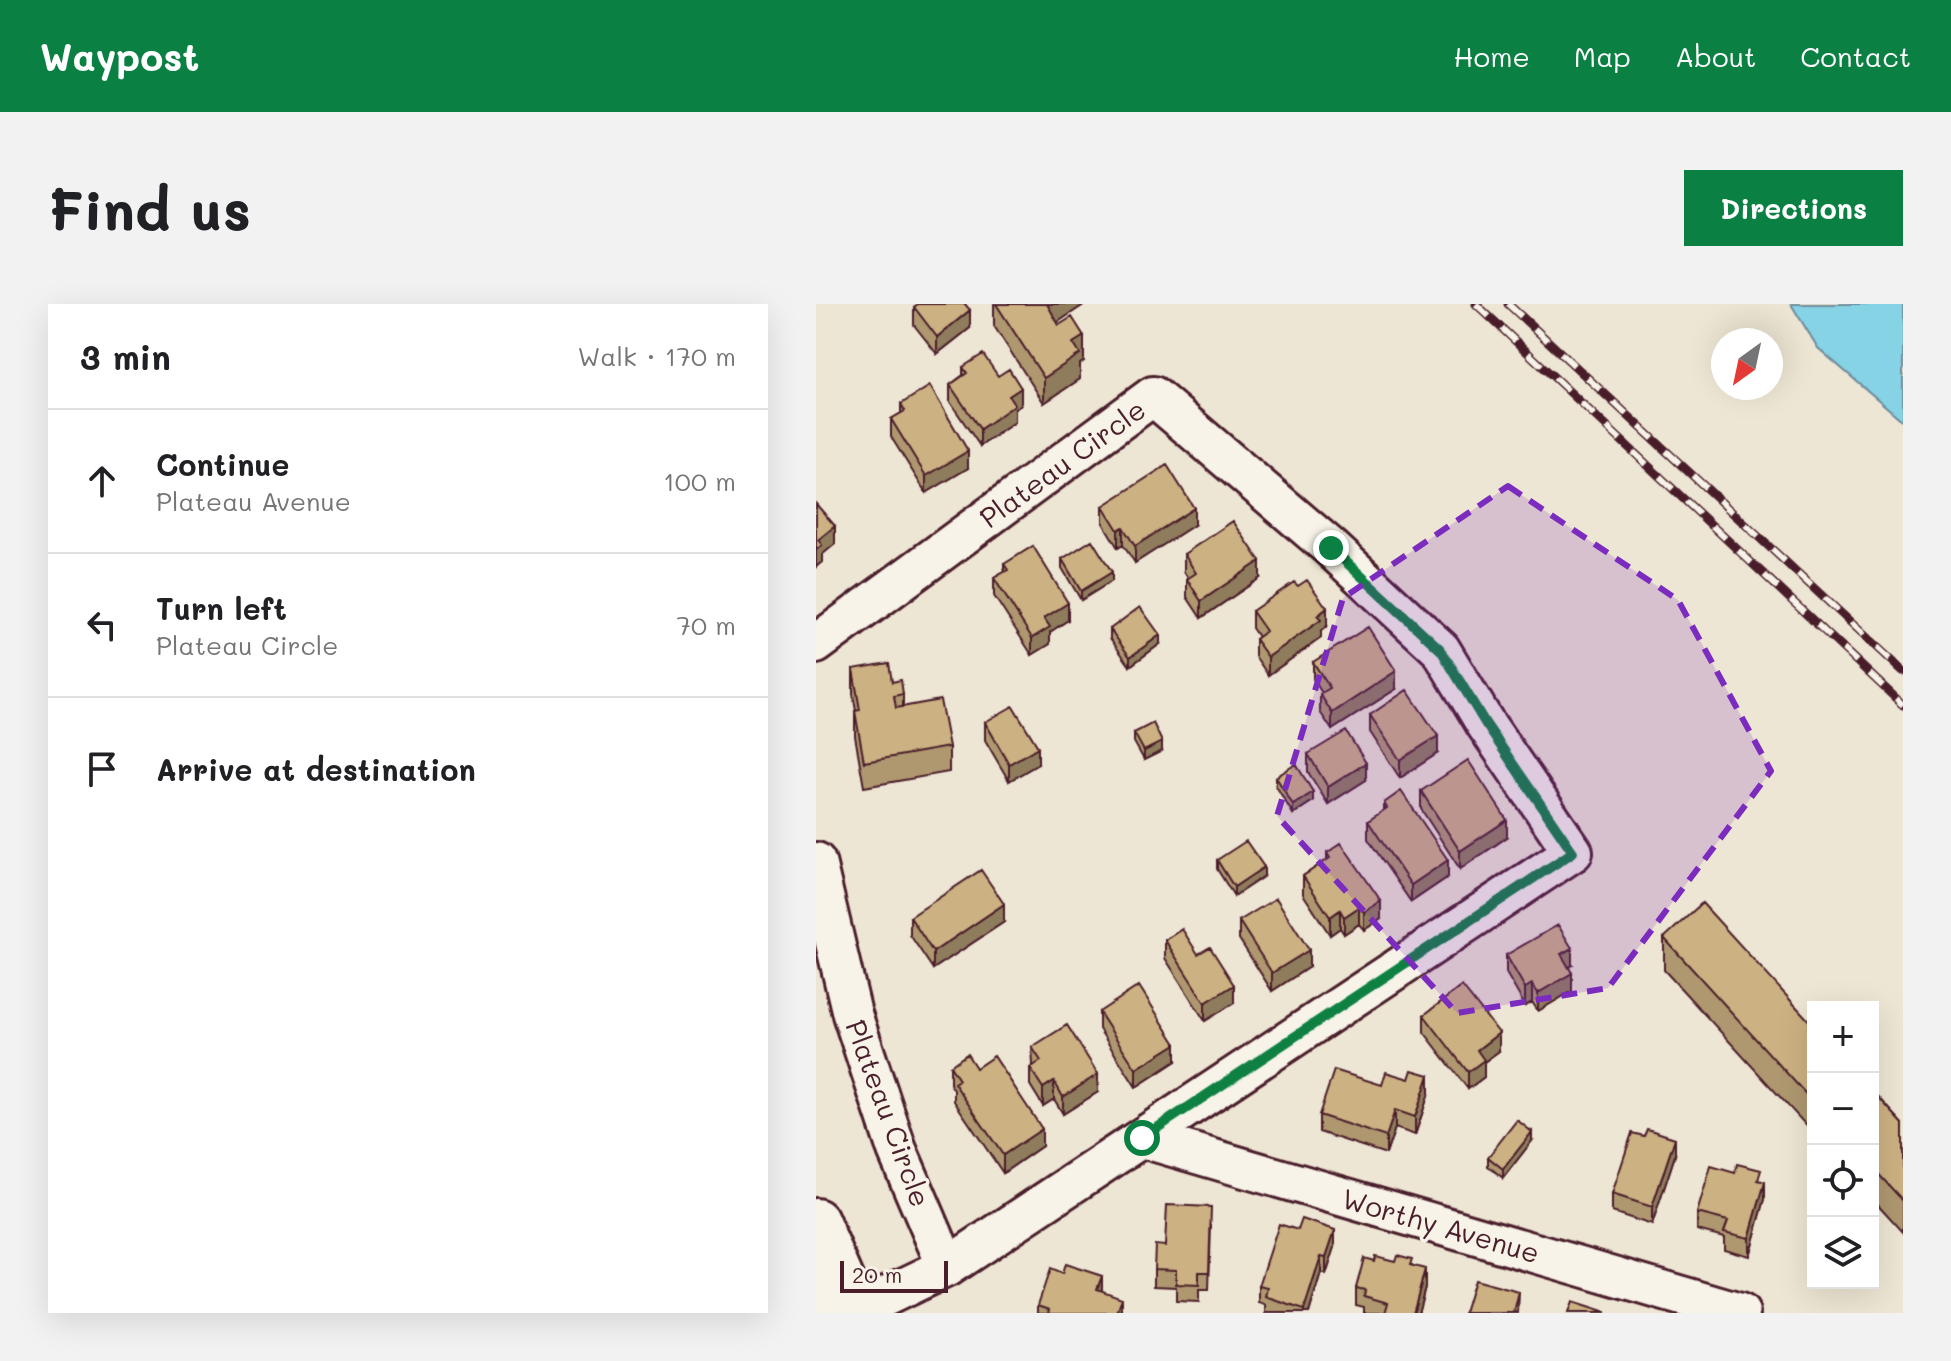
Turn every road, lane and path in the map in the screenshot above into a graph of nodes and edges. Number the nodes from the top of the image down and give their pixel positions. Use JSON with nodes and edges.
{"nodes":[{"id":1,"x":816,"y":644,"type":"edge"},
{"id":2,"x":816,"y":862,"type":"edge"},
{"id":3,"x":1142,"y":1138,"type":"junction"},
{"id":4,"x":816,"y":1221,"type":"edge"},
{"id":5,"x":947,"y":1267,"type":"junction"},
{"id":6,"x":842,"y":1307,"type":"edge"},
{"id":7,"x":1740,"y":1313,"type":"edge"}],
"edges":[{"from":1,"to":3,"type":"street","name":"Plateau Circle"},
{"from":2,"to":5,"type":"street","name":"Plateau Circle"},
{"from":3,"to":5,"type":"street"},
{"from":3,"to":7,"type":"street","name":"Worthy Avenue"},
{"from":4,"to":6,"type":"main road"},
{"from":5,"to":6,"type":"street"}]}
